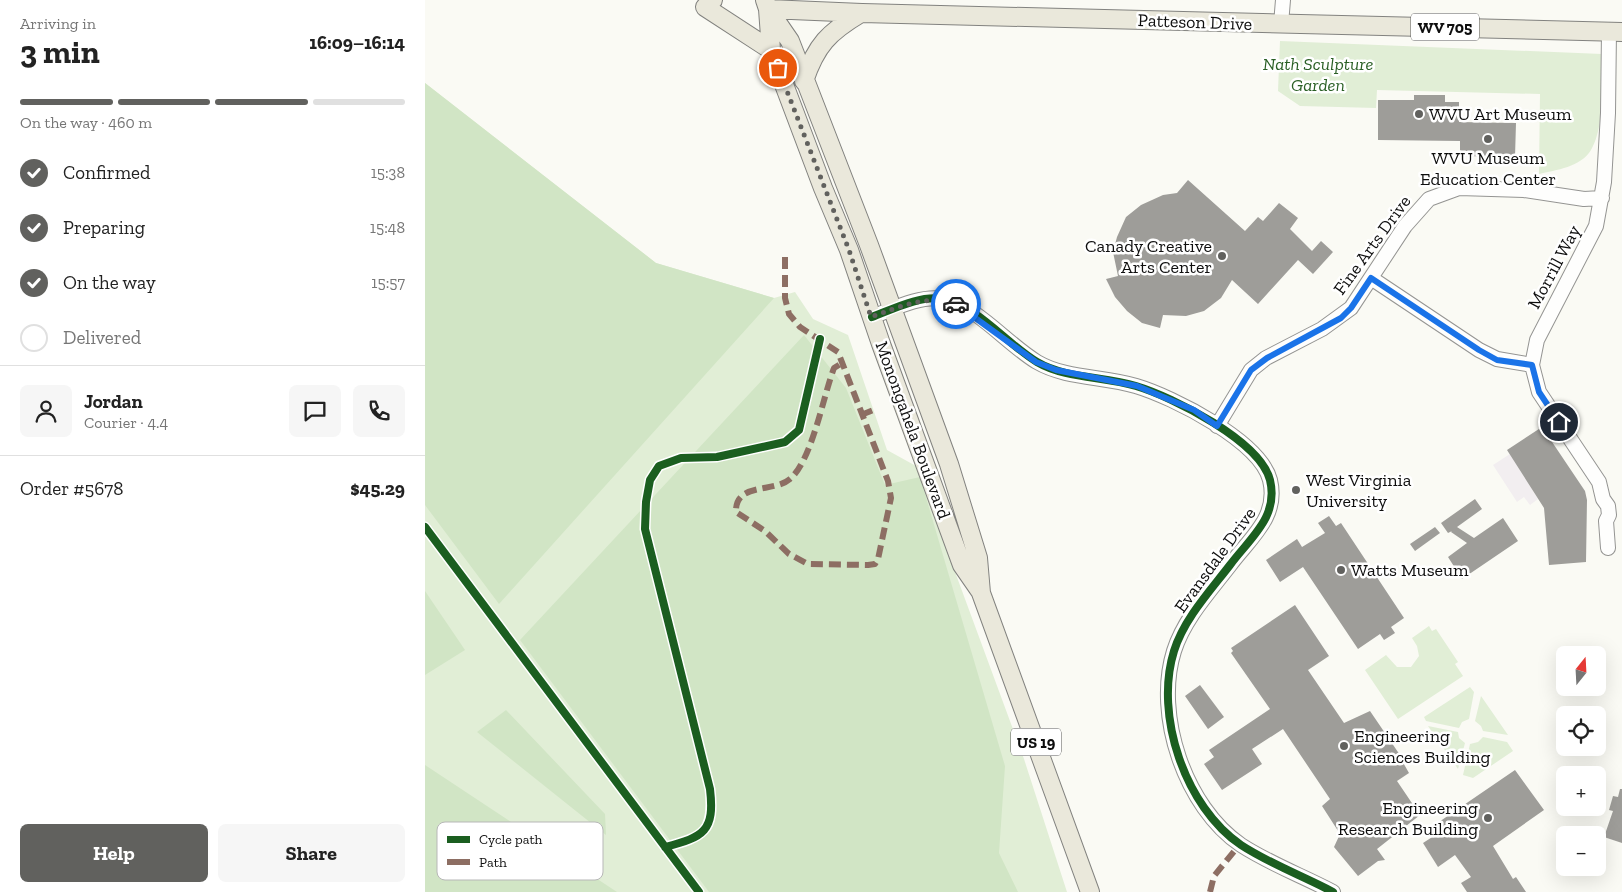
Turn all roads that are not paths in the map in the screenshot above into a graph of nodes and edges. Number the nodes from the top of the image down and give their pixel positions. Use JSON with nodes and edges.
{"nodes":[{"id":1,"x":713,"y":0,"type":"edge"},
{"id":2,"x":834,"y":0,"type":"edge"},
{"id":3,"x":1283,"y":0,"type":"edge"},
{"id":4,"x":766,"y":4,"type":"edge"},
{"id":5,"x":862,"y":13,"type":"junction"},
{"id":6,"x":1281,"y":24,"type":"junction"},
{"id":7,"x":1616,"y":32,"type":"edge"},
{"id":8,"x":771,"y":50,"type":"junction"},
{"id":9,"x":804,"y":81,"type":"junction"},
{"id":10,"x":1601,"y":198,"type":"junction"},
{"id":11,"x":1371,"y":278,"type":"junction"},
{"id":12,"x":892,"y":310,"type":"junction"},
{"id":13,"x":871,"y":317,"type":"junction"},
{"id":14,"x":1532,"y":365,"type":"junction"},
{"id":15,"x":1217,"y":426,"type":"junction"},
{"id":16,"x":1608,"y":548,"type":"dead end"},
{"id":17,"x":981,"y":593,"type":"junction"},
{"id":18,"x":1089,"y":892,"type":"edge"},
{"id":19,"x":1333,"y":892,"type":"edge"}],
"edges":[{"from":1,"to":8,"type":"main road"},
{"from":2,"to":5,"type":"main road"},
{"from":3,"to":6,"type":"street"},
{"from":4,"to":5,"type":"main road","name":"Patteson Drive","number":"WV 705"},
{"from":4,"to":8,"type":"main road","name":"Monongahela Boulevard","number":"US 19"},
{"from":4,"to":9,"type":"main road","name":"Monongahela Boulevard","number":"US 19"},
{"from":5,"to":6,"type":"main road","name":"Patteson Drive","number":"WV 705"},
{"from":5,"to":9,"type":"main road"},
{"from":6,"to":7,"type":"main road","name":"Patteson Drive","number":"WV 705"},
{"from":7,"to":10,"type":"street","name":"Morrill Way"},
{"from":8,"to":13,"type":"main road","name":"Monongahela Boulevard","number":"US 19"},
{"from":9,"to":12,"type":"main road","name":"Monongahela Boulevard","number":"US 19"},
{"from":10,"to":11,"type":"street","name":"Fine Arts Drive"},
{"from":10,"to":14,"type":"street","name":"Morrill Way"},
{"from":11,"to":14,"type":"street"},
{"from":11,"to":15,"type":"street","name":"Fine Arts Drive"},
{"from":12,"to":13,"type":"street","name":"Evansdale Drive"},
{"from":12,"to":15,"type":"street","name":"Evansdale Drive"},
{"from":12,"to":17,"type":"main road","name":"Monongahela Boulevard","number":"US 19"},
{"from":13,"to":17,"type":"main road","name":"Monongahela Boulevard","number":"US 19"},
{"from":14,"to":16,"type":"street","name":"Morrill Way"},
{"from":15,"to":19,"type":"street","name":"Evansdale Drive"},
{"from":17,"to":18,"type":"main road","name":"Monongahela Boulevard","number":"US 19"}]}
